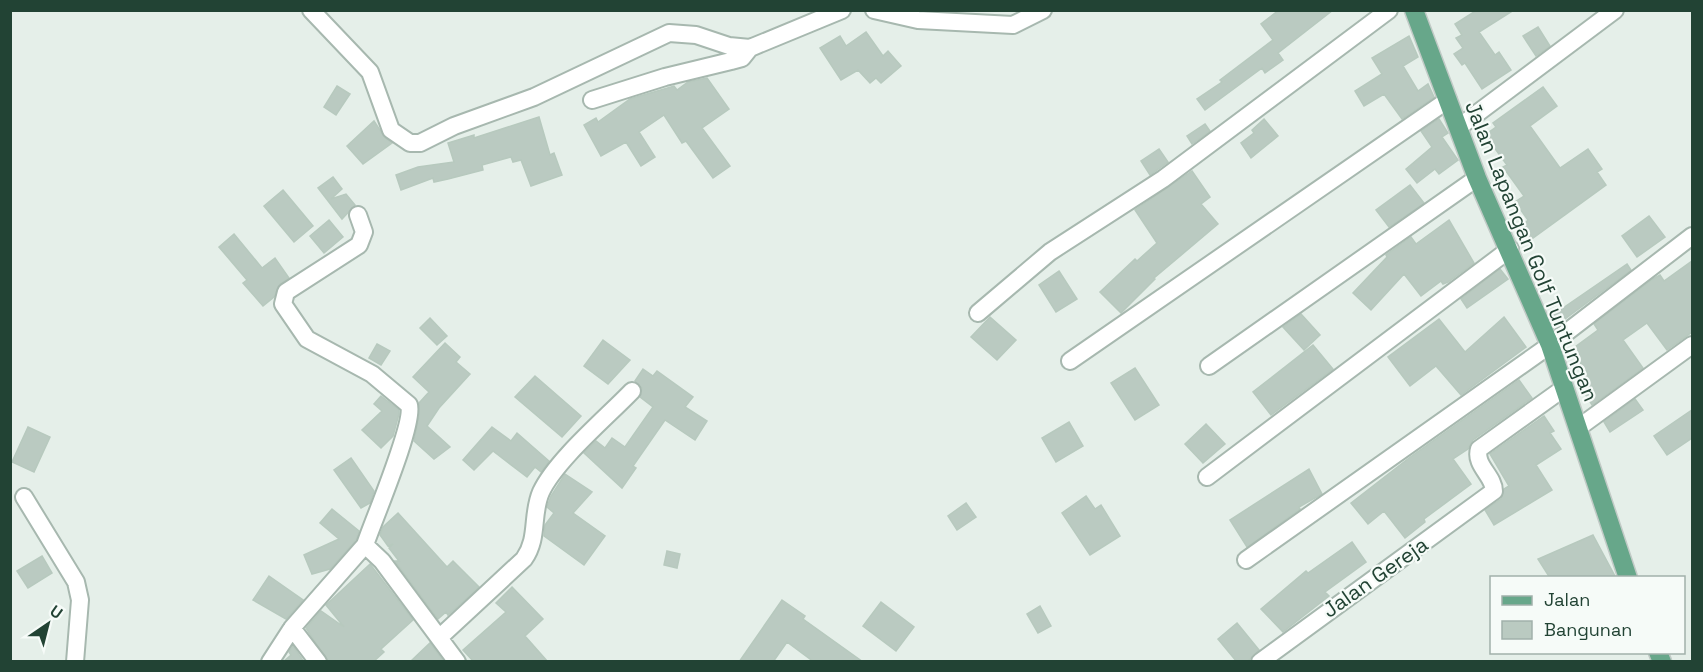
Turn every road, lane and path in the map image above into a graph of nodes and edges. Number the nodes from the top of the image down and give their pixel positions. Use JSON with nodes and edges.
{"nodes":[{"id":1,"x":311,"y":10,"type":"edge"},
{"id":2,"x":842,"y":10,"type":"edge"},
{"id":3,"x":874,"y":10,"type":"edge"},
{"id":4,"x":1043,"y":10,"type":"edge"},
{"id":5,"x":1389,"y":10,"type":"edge"},
{"id":6,"x":1414,"y":10,"type":"edge"},
{"id":7,"x":1615,"y":10,"type":"edge"},
{"id":8,"x":750,"y":48,"type":"junction"},
{"id":9,"x":592,"y":100,"type":"dead end"},
{"id":10,"x":1448,"y":100,"type":"junction"},
{"id":11,"x":1458,"y":127,"type":"junction"},
{"id":12,"x":1477,"y":178,"type":"junction"},
{"id":13,"x":358,"y":215,"type":"dead end"},
{"id":14,"x":1692,"y":236,"type":"edge"},
{"id":15,"x":1510,"y":249,"type":"junction"},
{"id":16,"x":978,"y":313,"type":"dead end"},
{"id":17,"x":1550,"y":345,"type":"junction"},
{"id":18,"x":1692,"y":345,"type":"edge"},
{"id":19,"x":1070,"y":361,"type":"dead end"},
{"id":20,"x":1209,"y":366,"type":"dead end"},
{"id":21,"x":1563,"y":388,"type":"junction"},
{"id":22,"x":632,"y":391,"type":"dead end"},
{"id":23,"x":1578,"y":428,"type":"junction"},
{"id":24,"x":1207,"y":477,"type":"dead end"},
{"id":25,"x":24,"y":497,"type":"dead end"},
{"id":26,"x":365,"y":545,"type":"junction"},
{"id":27,"x":1246,"y":560,"type":"dead end"},
{"id":28,"x":1627,"y":576,"type":"edge"},
{"id":29,"x":292,"y":628,"type":"junction"},
{"id":30,"x":440,"y":638,"type":"junction"},
{"id":31,"x":75,"y":662,"type":"edge"},
{"id":32,"x":270,"y":662,"type":"edge"},
{"id":33,"x":318,"y":662,"type":"edge"},
{"id":34,"x":457,"y":662,"type":"edge"},
{"id":35,"x":1260,"y":662,"type":"edge"}],
"edges":[{"from":1,"to":8,"type":"street"},
{"from":2,"to":8,"type":"street"},
{"from":3,"to":4,"type":"street"},
{"from":5,"to":16,"type":"street"},
{"from":6,"to":10,"type":"main road","name":"Jalan Lapangan Golf Tuntungan"},
{"from":7,"to":11,"type":"street"},
{"from":8,"to":9,"type":"street"},
{"from":10,"to":11,"type":"main road","name":"Jalan Lapangan Golf Tuntungan"},
{"from":10,"to":19,"type":"street"},
{"from":11,"to":12,"type":"main road","name":"Jalan Lapangan Golf Tuntungan"},
{"from":12,"to":15,"type":"main road","name":"Jalan Lapangan Golf Tuntungan"},
{"from":12,"to":20,"type":"street"},
{"from":13,"to":26,"type":"street"},
{"from":14,"to":17,"type":"street"},
{"from":15,"to":17,"type":"main road","name":"Jalan Lapangan Golf Tuntungan"},
{"from":15,"to":24,"type":"street"},
{"from":17,"to":21,"type":"main road","name":"Jalan Lapangan Golf Tuntungan"},
{"from":17,"to":27,"type":"street"},
{"from":18,"to":23,"type":"street"},
{"from":21,"to":23,"type":"main road","name":"Jalan Lapangan Golf Tuntungan"},
{"from":21,"to":35,"type":"street","name":"Jalan Gereja"},
{"from":22,"to":30,"type":"street"},
{"from":23,"to":28,"type":"main road","name":"Jalan Lapangan Golf Tuntungan"},
{"from":25,"to":31,"type":"street"},
{"from":26,"to":29,"type":"street"},
{"from":26,"to":30,"type":"street"},
{"from":29,"to":32,"type":"street"},
{"from":29,"to":33,"type":"street"},
{"from":30,"to":34,"type":"street"}]}
